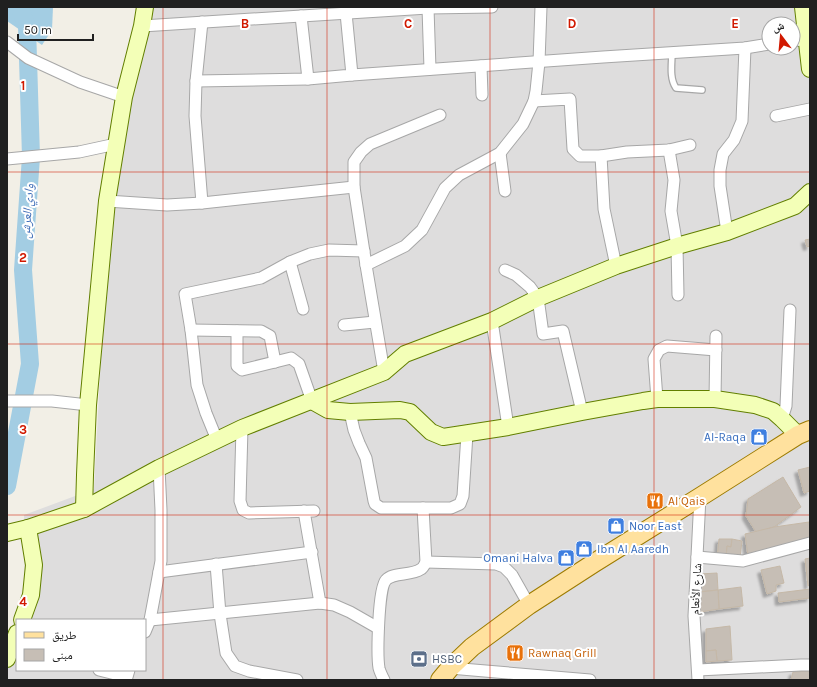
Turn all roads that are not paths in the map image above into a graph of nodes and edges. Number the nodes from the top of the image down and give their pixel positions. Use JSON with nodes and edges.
{"nodes":[{"id":1,"x":144,"y":7,"type":"edge"},
{"id":2,"x":492,"y":7,"type":"edge"},
{"id":3,"x":541,"y":7,"type":"edge"},
{"id":4,"x":803,"y":7,"type":"edge"},
{"id":5,"x":428,"y":8,"type":"junction"},
{"id":6,"x":346,"y":14,"type":"junction"},
{"id":7,"x":301,"y":16,"type":"junction"},
{"id":8,"x":202,"y":22,"type":"junction"},
{"id":9,"x":142,"y":26,"type":"junction"},
{"id":10,"x":801,"y":29,"type":"edge"},
{"id":11,"x":7,"y":42,"type":"edge"},
{"id":12,"x":801,"y":43,"type":"edge"},
{"id":13,"x":761,"y":45,"type":"edge"},
{"id":14,"x":745,"y":48,"type":"junction"},
{"id":15,"x":672,"y":52,"type":"junction"},
{"id":16,"x":539,"y":62,"type":"junction"},
{"id":17,"x":480,"y":66,"type":"junction"},
{"id":18,"x":430,"y":69,"type":"junction"},
{"id":19,"x":810,"y":70,"type":"edge"},
{"id":20,"x":352,"y":75,"type":"junction"},
{"id":21,"x":308,"y":79,"type":"junction"},
{"id":22,"x":196,"y":81,"type":"junction"},
{"id":23,"x":702,"y":90,"type":"dead end"},
{"id":24,"x":482,"y":95,"type":"dead end"},
{"id":25,"x":124,"y":97,"type":"junction"},
{"id":26,"x":534,"y":101,"type":"junction"},
{"id":27,"x":810,"y":109,"type":"edge"},
{"id":28,"x":440,"y":115,"type":"dead end"},
{"id":29,"x":776,"y":116,"type":"dead end"},
{"id":30,"x":116,"y":144,"type":"junction"},
{"id":31,"x":690,"y":145,"type":"dead end"},
{"id":32,"x":669,"y":150,"type":"junction"},
{"id":33,"x":500,"y":154,"type":"junction"},
{"id":34,"x":600,"y":156,"type":"junction"},
{"id":35,"x":7,"y":159,"type":"edge"},
{"id":36,"x":354,"y":187,"type":"junction"},
{"id":37,"x":505,"y":191,"type":"dead end"},
{"id":38,"x":810,"y":192,"type":"edge"},
{"id":39,"x":107,"y":201,"type":"junction"},
{"id":40,"x":202,"y":203,"type":"junction"},
{"id":41,"x":727,"y":232,"type":"junction"},
{"id":42,"x":677,"y":246,"type":"junction"},
{"id":43,"x":364,"y":251,"type":"junction"},
{"id":44,"x":290,"y":262,"type":"junction"},
{"id":45,"x":366,"y":265,"type":"junction"},
{"id":46,"x":616,"y":266,"type":"junction"},
{"id":47,"x":505,"y":270,"type":"dead end"},
{"id":48,"x":678,"y":295,"type":"dead end"},
{"id":49,"x":538,"y":298,"type":"junction"},
{"id":50,"x":303,"y":309,"type":"dead end"},
{"id":51,"x":790,"y":310,"type":"dead end"},
{"id":52,"x":492,"y":321,"type":"junction"},
{"id":53,"x":375,"y":322,"type":"junction"},
{"id":54,"x":344,"y":325,"type":"dead end"},
{"id":55,"x":191,"y":330,"type":"junction"},
{"id":56,"x":237,"y":331,"type":"junction"},
{"id":57,"x":716,"y":336,"type":"dead end"},
{"id":58,"x":716,"y":350,"type":"junction"},
{"id":59,"x":275,"y":362,"type":"junction"},
{"id":60,"x":384,"y":372,"type":"junction"},
{"id":61,"x":657,"y":399,"type":"junction"},
{"id":62,"x":715,"y":399,"type":"junction"},
{"id":63,"x":7,"y":401,"type":"edge"},
{"id":64,"x":312,"y":401,"type":"junction"},
{"id":65,"x":88,"y":405,"type":"junction"},
{"id":66,"x":350,"y":412,"type":"junction"},
{"id":67,"x":582,"y":412,"type":"junction"},
{"id":68,"x":782,"y":419,"type":"junction"},
{"id":69,"x":508,"y":427,"type":"junction"},
{"id":70,"x":242,"y":428,"type":"junction"},
{"id":71,"x":804,"y":432,"type":"edge"},
{"id":72,"x":467,"y":434,"type":"junction"},
{"id":73,"x":217,"y":440,"type":"junction"},
{"id":74,"x":159,"y":468,"type":"junction"},
{"id":75,"x":700,"y":497,"type":"junction"},
{"id":76,"x":423,"y":508,"type":"junction"},
{"id":77,"x":84,"y":509,"type":"junction"},
{"id":78,"x":28,"y":528,"type":"junction"},
{"id":79,"x":7,"y":533,"type":"edge"},
{"id":80,"x":810,"y":543,"type":"edge"},
{"id":81,"x":312,"y":552,"type":"junction"},
{"id":82,"x":697,"y":557,"type":"junction"},
{"id":83,"x":426,"y":562,"type":"junction"},
{"id":84,"x":216,"y":564,"type":"junction"},
{"id":85,"x":159,"y":572,"type":"junction"},
{"id":86,"x":320,"y":603,"type":"junction"},
{"id":87,"x":529,"y":606,"type":"junction"},
{"id":88,"x":220,"y":614,"type":"junction"},
{"id":89,"x":22,"y":619,"type":"edge"},
{"id":90,"x":150,"y":620,"type":"junction"},
{"id":91,"x":378,"y":628,"type":"junction"},
{"id":92,"x":146,"y":630,"type":"edge"},
{"id":93,"x":16,"y":637,"type":"edge"},
{"id":94,"x":12,"y":653,"type":"edge"},
{"id":95,"x":810,"y":665,"type":"edge"},
{"id":96,"x":103,"y":671,"type":"edge"},
{"id":97,"x":445,"y":674,"type":"edge"},
{"id":98,"x":698,"y":675,"type":"edge"},
{"id":99,"x":127,"y":676,"type":"edge"},
{"id":100,"x":297,"y":680,"type":"edge"},
{"id":101,"x":384,"y":680,"type":"edge"},
{"id":102,"x":590,"y":680,"type":"edge"}],
"edges":[{"from":1,"to":9,"type":"street"},
{"from":2,"to":5,"type":"street"},
{"from":3,"to":16,"type":"street"},
{"from":4,"to":10,"type":"street"},
{"from":5,"to":6,"type":"street"},
{"from":5,"to":18,"type":"street"},
{"from":6,"to":7,"type":"street"},
{"from":6,"to":20,"type":"street"},
{"from":7,"to":8,"type":"street"},
{"from":7,"to":21,"type":"street"},
{"from":8,"to":9,"type":"street"},
{"from":8,"to":22,"type":"street"},
{"from":9,"to":25,"type":"street"},
{"from":11,"to":25,"type":"street"},
{"from":12,"to":19,"type":"street"},
{"from":13,"to":14,"type":"street"},
{"from":14,"to":15,"type":"street"},
{"from":14,"to":41,"type":"street"},
{"from":15,"to":16,"type":"street"},
{"from":15,"to":23,"type":"lane"},
{"from":16,"to":17,"type":"street"},
{"from":16,"to":26,"type":"street"},
{"from":17,"to":18,"type":"street"},
{"from":17,"to":24,"type":"street"},
{"from":18,"to":20,"type":"street"},
{"from":20,"to":21,"type":"street"},
{"from":21,"to":22,"type":"street"},
{"from":22,"to":40,"type":"street"},
{"from":25,"to":30,"type":"street"},
{"from":26,"to":33,"type":"street"},
{"from":26,"to":34,"type":"street"},
{"from":27,"to":29,"type":"street"},
{"from":28,"to":36,"type":"street"},
{"from":30,"to":35,"type":"street"},
{"from":30,"to":39,"type":"street"},
{"from":31,"to":32,"type":"street"},
{"from":32,"to":34,"type":"street"},
{"from":32,"to":42,"type":"street"},
{"from":33,"to":37,"type":"street"},
{"from":33,"to":45,"type":"street"},
{"from":34,"to":46,"type":"street"},
{"from":36,"to":40,"type":"street"},
{"from":36,"to":43,"type":"street"},
{"from":38,"to":41,"type":"street"},
{"from":39,"to":40,"type":"street"},
{"from":39,"to":65,"type":"street"},
{"from":41,"to":42,"type":"street"},
{"from":42,"to":46,"type":"street"},
{"from":42,"to":48,"type":"street"},
{"from":43,"to":44,"type":"street"},
{"from":43,"to":45,"type":"street"},
{"from":44,"to":50,"type":"street"},
{"from":44,"to":55,"type":"street"},
{"from":45,"to":53,"type":"street"},
{"from":46,"to":49,"type":"street"},
{"from":47,"to":49,"type":"street"},
{"from":49,"to":52,"type":"street"},
{"from":49,"to":67,"type":"street"},
{"from":51,"to":68,"type":"street"},
{"from":52,"to":60,"type":"street"},
{"from":52,"to":69,"type":"street"},
{"from":53,"to":54,"type":"street"},
{"from":53,"to":60,"type":"street"},
{"from":55,"to":56,"type":"street"},
{"from":55,"to":73,"type":"street"},
{"from":56,"to":59,"type":"street"},
{"from":56,"to":59,"type":"street"},
{"from":57,"to":58,"type":"street"},
{"from":58,"to":61,"type":"street"},
{"from":58,"to":62,"type":"street"},
{"from":59,"to":64,"type":"street"},
{"from":60,"to":64,"type":"street"},
{"from":61,"to":62,"type":"street"},
{"from":61,"to":67,"type":"street"},
{"from":62,"to":68,"type":"street"},
{"from":63,"to":65,"type":"street"},
{"from":64,"to":66,"type":"street"},
{"from":64,"to":70,"type":"street"},
{"from":65,"to":77,"type":"street"},
{"from":66,"to":72,"type":"street"},
{"from":66,"to":76,"type":"street"},
{"from":67,"to":69,"type":"street"},
{"from":68,"to":71,"type":"street"},
{"from":69,"to":72,"type":"street"},
{"from":70,"to":73,"type":"street"},
{"from":70,"to":81,"type":"street"},
{"from":71,"to":75,"type":"main road"},
{"from":72,"to":76,"type":"street"},
{"from":73,"to":74,"type":"street"},
{"from":74,"to":77,"type":"street"},
{"from":74,"to":85,"type":"street"},
{"from":75,"to":82,"type":"street","name":"شارع الأنعام"},
{"from":75,"to":87,"type":"main road"},
{"from":76,"to":83,"type":"street"},
{"from":77,"to":78,"type":"street"},
{"from":78,"to":79,"type":"street"},
{"from":78,"to":89,"type":"street"},
{"from":80,"to":82,"type":"street"},
{"from":81,"to":84,"type":"street"},
{"from":81,"to":86,"type":"street"},
{"from":82,"to":98,"type":"street","name":"شارع الأنعام"},
{"from":83,"to":87,"type":"street"},
{"from":83,"to":91,"type":"street"},
{"from":84,"to":85,"type":"street"},
{"from":84,"to":88,"type":"street"},
{"from":85,"to":90,"type":"street"},
{"from":86,"to":88,"type":"street"},
{"from":86,"to":91,"type":"street"},
{"from":87,"to":97,"type":"main road"},
{"from":88,"to":90,"type":"street"},
{"from":88,"to":100,"type":"street"},
{"from":90,"to":92,"type":"street"},
{"from":91,"to":101,"type":"street"},
{"from":93,"to":94,"type":"street"},
{"from":95,"to":98,"type":"street"},
{"from":96,"to":99,"type":"street"},
{"from":97,"to":102,"type":"street"}]}
